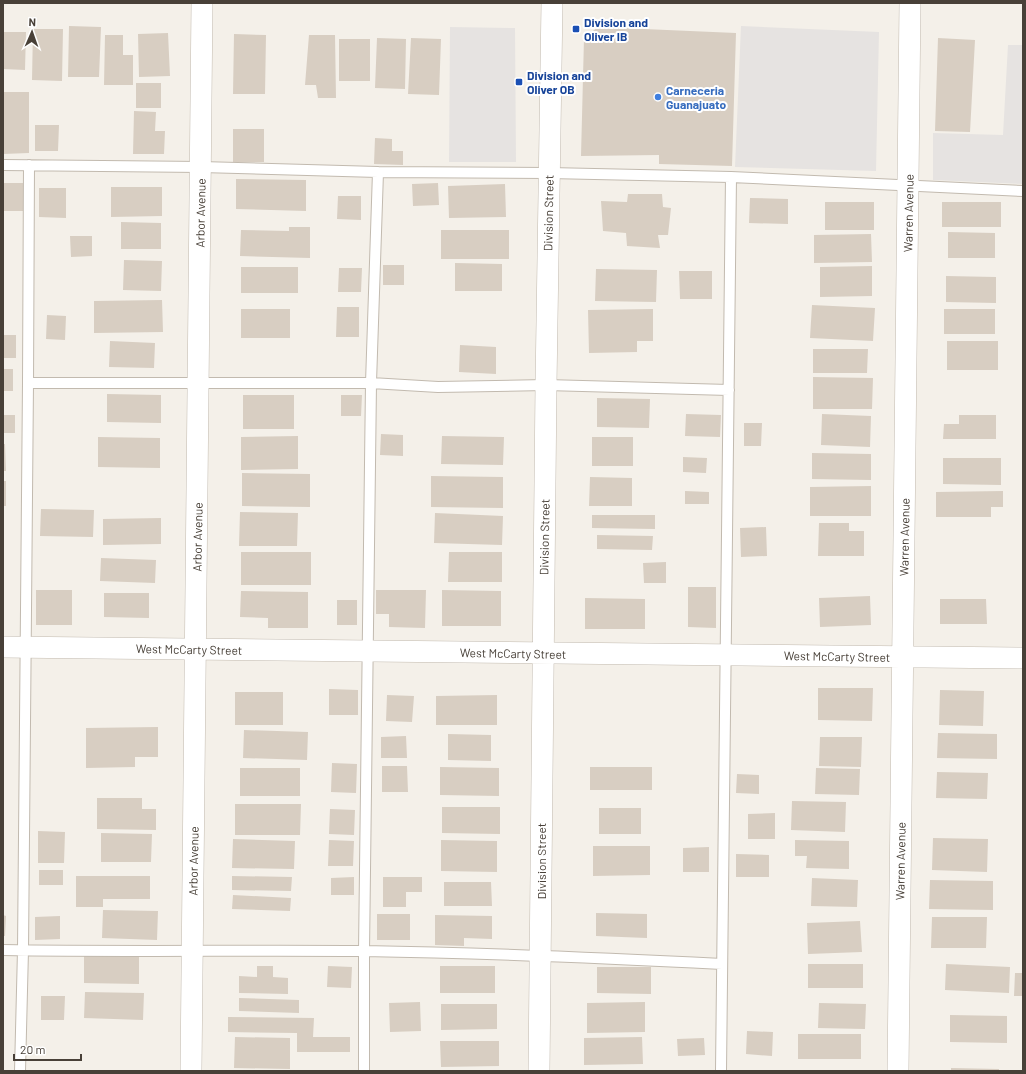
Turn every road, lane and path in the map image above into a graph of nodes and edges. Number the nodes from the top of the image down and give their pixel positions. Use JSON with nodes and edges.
{"nodes":[{"id":1,"x":202,"y":3,"type":"edge"},
{"id":2,"x":552,"y":3,"type":"edge"},
{"id":3,"x":910,"y":3,"type":"edge"},
{"id":4,"x":3,"y":165,"type":"edge"},
{"id":5,"x":29,"y":165,"type":"junction"},
{"id":6,"x":201,"y":168,"type":"junction"},
{"id":7,"x":378,"y":172,"type":"junction"},
{"id":8,"x":548,"y":173,"type":"junction"},
{"id":9,"x":731,"y":178,"type":"junction"},
{"id":10,"x":908,"y":184,"type":"junction"},
{"id":11,"x":1023,"y":190,"type":"edge"},
{"id":12,"x":28,"y":383,"type":"junction"},
{"id":13,"x":371,"y":383,"type":"junction"},
{"id":14,"x":198,"y":384,"type":"junction"},
{"id":15,"x":546,"y":386,"type":"junction"},
{"id":16,"x":729,"y":390,"type":"junction"},
{"id":17,"x":3,"y":647,"type":"edge"},
{"id":18,"x":25,"y":648,"type":"junction"},
{"id":19,"x":195,"y":650,"type":"junction"},
{"id":20,"x":368,"y":651,"type":"junction"},
{"id":21,"x":543,"y":653,"type":"junction"},
{"id":22,"x":726,"y":655,"type":"junction"},
{"id":23,"x":903,"y":657,"type":"junction"},
{"id":24,"x":1023,"y":658,"type":"edge"},
{"id":25,"x":3,"y":950,"type":"edge"},
{"id":26,"x":23,"y":950,"type":"junction"},
{"id":27,"x":364,"y":951,"type":"junction"},
{"id":28,"x":192,"y":952,"type":"junction"},
{"id":29,"x":540,"y":955,"type":"junction"},
{"id":30,"x":722,"y":964,"type":"junction"},
{"id":31,"x":20,"y":1071,"type":"edge"},
{"id":32,"x":191,"y":1071,"type":"edge"},
{"id":33,"x":364,"y":1071,"type":"edge"},
{"id":34,"x":539,"y":1071,"type":"edge"},
{"id":35,"x":721,"y":1071,"type":"edge"},
{"id":36,"x":898,"y":1071,"type":"edge"}],
"edges":[{"from":1,"to":6,"type":"street","name":"Arbor Avenue"},
{"from":2,"to":8,"type":"street","name":"Division Street"},
{"from":3,"to":10,"type":"street","name":"Warren Avenue"},
{"from":4,"to":5,"type":"lane"},
{"from":5,"to":6,"type":"lane"},
{"from":5,"to":12,"type":"lane"},
{"from":6,"to":7,"type":"lane"},
{"from":6,"to":14,"type":"street","name":"Arbor Avenue"},
{"from":7,"to":8,"type":"lane"},
{"from":7,"to":13,"type":"lane"},
{"from":8,"to":9,"type":"lane"},
{"from":8,"to":15,"type":"street","name":"Division Street"},
{"from":9,"to":10,"type":"lane"},
{"from":9,"to":16,"type":"lane"},
{"from":10,"to":11,"type":"lane"},
{"from":10,"to":23,"type":"street","name":"Warren Avenue"},
{"from":12,"to":14,"type":"lane"},
{"from":12,"to":18,"type":"lane"},
{"from":13,"to":14,"type":"lane"},
{"from":13,"to":15,"type":"lane"},
{"from":13,"to":20,"type":"lane"},
{"from":14,"to":19,"type":"street","name":"Arbor Avenue"},
{"from":15,"to":16,"type":"lane"},
{"from":15,"to":21,"type":"street","name":"Division Street"},
{"from":16,"to":22,"type":"lane"},
{"from":17,"to":18,"type":"street","name":"West McCarty Street"},
{"from":18,"to":19,"type":"street","name":"West McCarty Street"},
{"from":18,"to":26,"type":"lane"},
{"from":19,"to":20,"type":"street","name":"West McCarty Street"},
{"from":19,"to":28,"type":"street","name":"Arbor Avenue"},
{"from":20,"to":21,"type":"street","name":"West McCarty Street"},
{"from":20,"to":27,"type":"lane"},
{"from":21,"to":22,"type":"street","name":"West McCarty Street"},
{"from":21,"to":29,"type":"street","name":"Division Street"},
{"from":22,"to":23,"type":"street","name":"West McCarty Street"},
{"from":22,"to":30,"type":"lane"},
{"from":23,"to":24,"type":"street","name":"West McCarty Street"},
{"from":23,"to":36,"type":"street","name":"Warren Avenue"},
{"from":25,"to":26,"type":"lane"},
{"from":26,"to":28,"type":"lane"},
{"from":26,"to":31,"type":"lane"},
{"from":27,"to":28,"type":"lane"},
{"from":27,"to":29,"type":"lane"},
{"from":27,"to":33,"type":"lane"},
{"from":28,"to":32,"type":"street","name":"Arbor Avenue"},
{"from":29,"to":30,"type":"lane"},
{"from":29,"to":34,"type":"street","name":"Division Street"},
{"from":30,"to":35,"type":"lane"}]}
